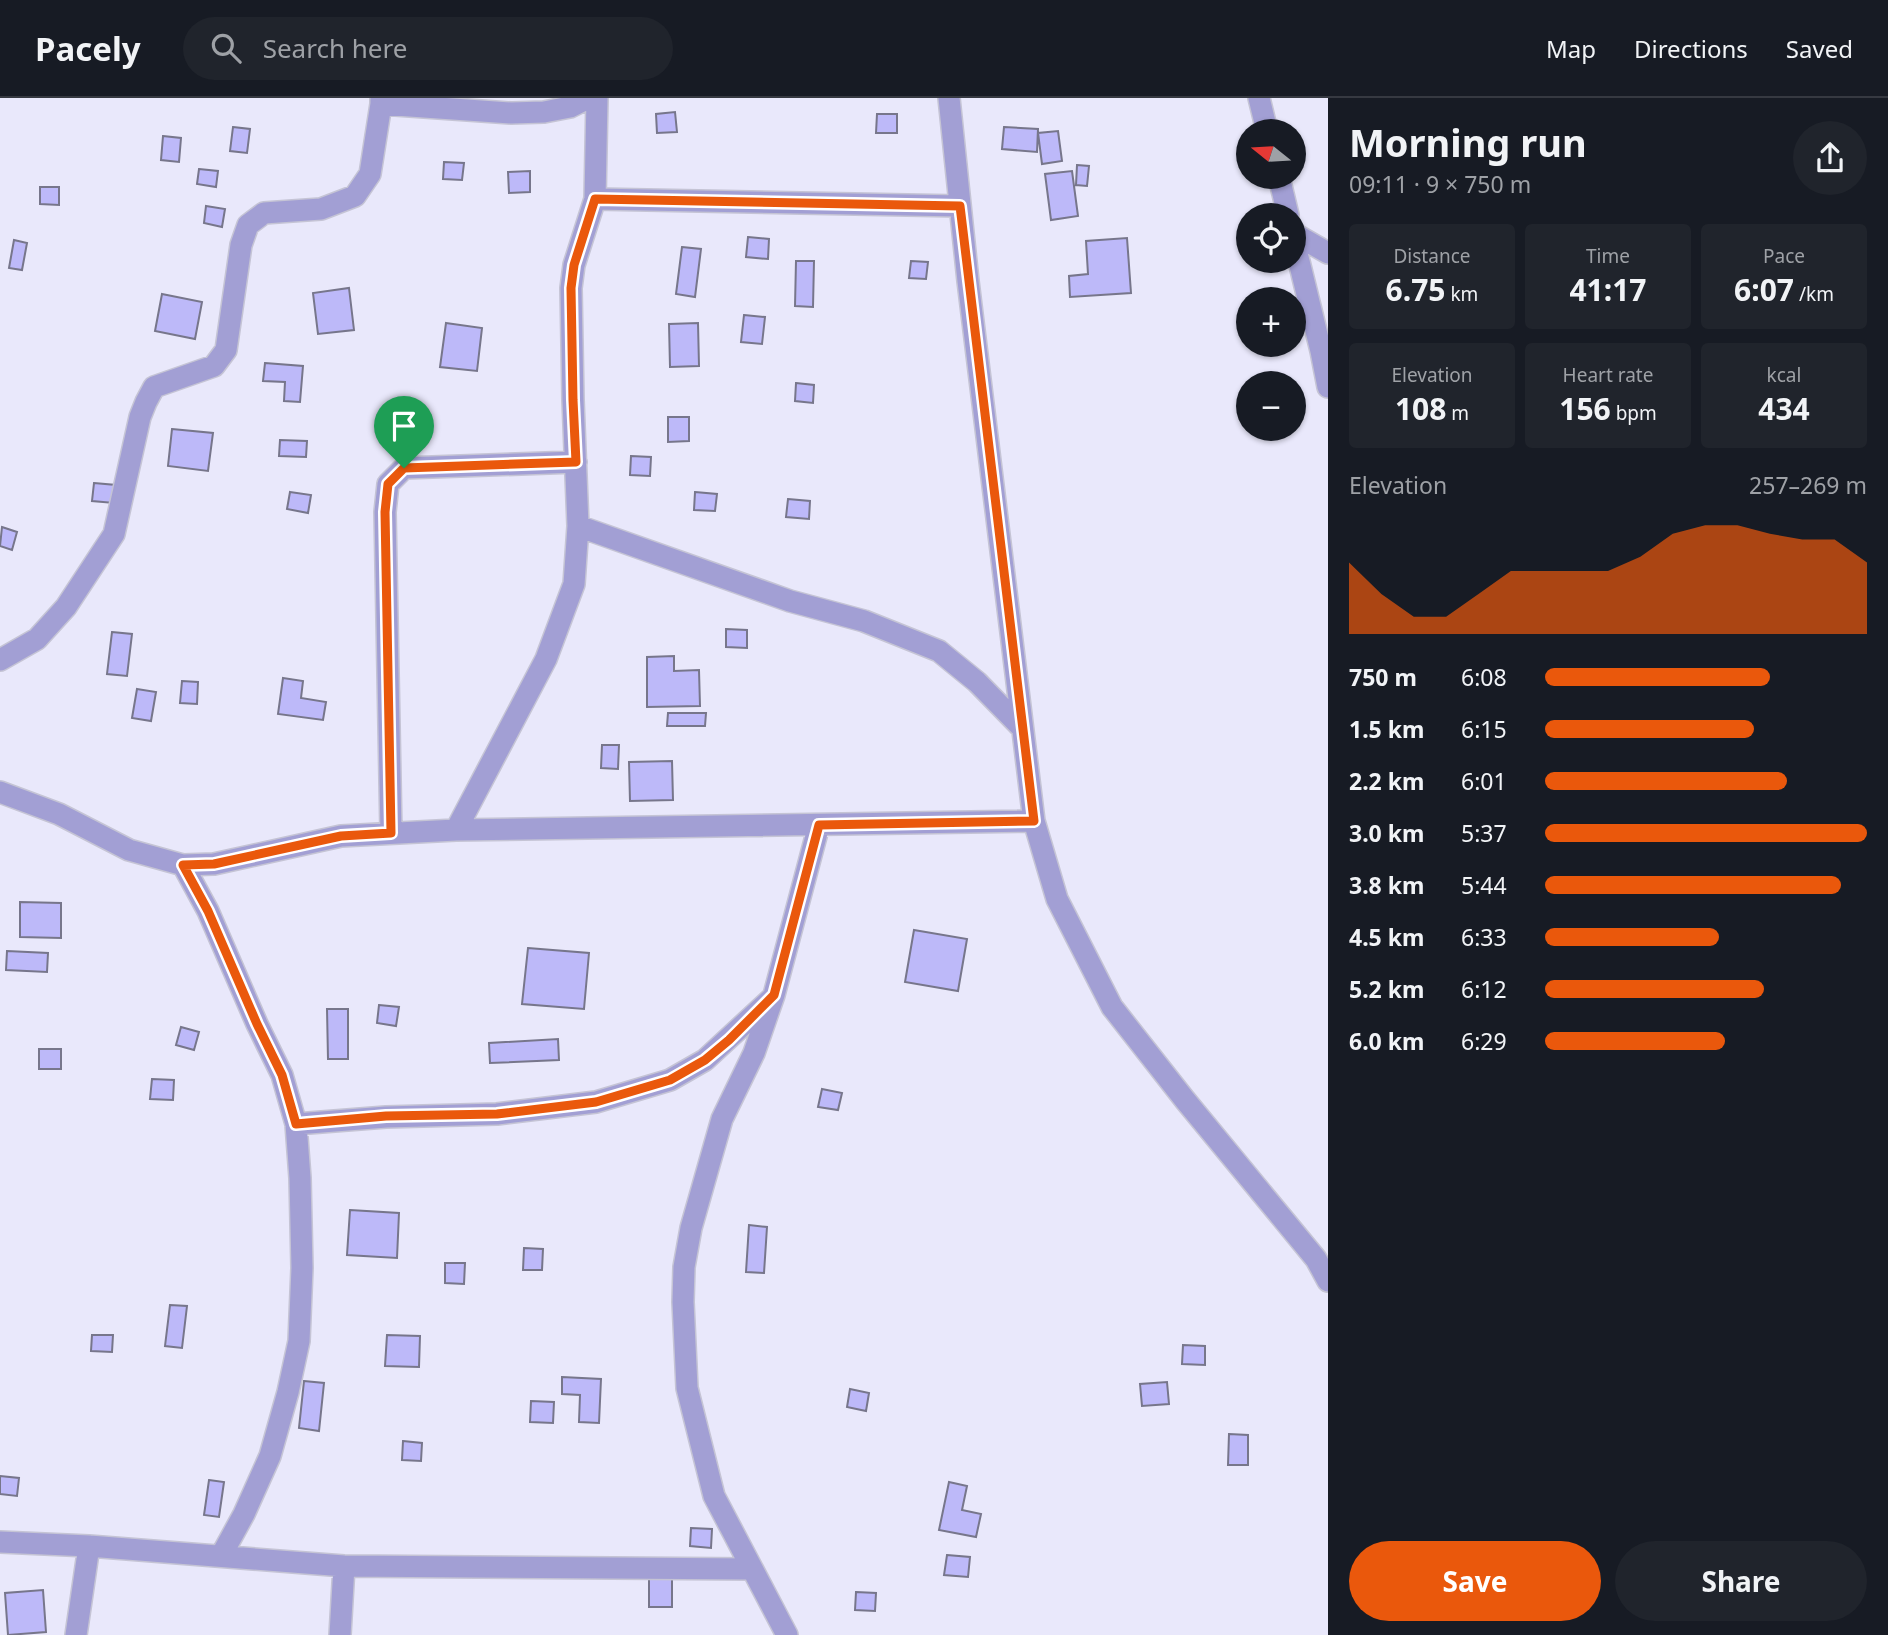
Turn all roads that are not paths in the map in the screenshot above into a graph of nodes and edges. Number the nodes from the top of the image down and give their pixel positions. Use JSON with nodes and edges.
{"nodes":[{"id":1,"x":588,"y":98,"type":"edge"},
{"id":2,"x":597,"y":98,"type":"edge"},
{"id":3,"x":949,"y":98,"type":"edge"},
{"id":4,"x":1259,"y":98,"type":"edge"},
{"id":5,"x":381,"y":101,"type":"edge"},
{"id":6,"x":1264,"y":119,"type":"edge"},
{"id":7,"x":595,"y":199,"type":"junction"},
{"id":8,"x":960,"y":206,"type":"junction"},
{"id":9,"x":1306,"y":242,"type":"edge"},
{"id":10,"x":1328,"y":253,"type":"edge"},
{"id":11,"x":1302,"y":273,"type":"edge"},
{"id":12,"x":1328,"y":387,"type":"edge"},
{"id":13,"x":576,"y":462,"type":"junction"},
{"id":14,"x":578,"y":526,"type":"junction"},
{"id":15,"x":0,"y":660,"type":"edge"},
{"id":16,"x":1023,"y":728,"type":"junction"},
{"id":17,"x":0,"y":792,"type":"edge"},
{"id":18,"x":1034,"y":821,"type":"junction"},
{"id":19,"x":819,"y":825,"type":"junction"},
{"id":20,"x":456,"y":830,"type":"junction"},
{"id":21,"x":391,"y":833,"type":"junction"},
{"id":22,"x":183,"y":865,"type":"junction"},
{"id":23,"x":774,"y":995,"type":"junction"},
{"id":24,"x":296,"y":1124,"type":"junction"},
{"id":25,"x":1328,"y":1281,"type":"edge"},
{"id":26,"x":0,"y":1542,"type":"edge"},
{"id":27,"x":89,"y":1546,"type":"junction"},
{"id":28,"x":221,"y":1556,"type":"junction"},
{"id":29,"x":344,"y":1566,"type":"junction"},
{"id":30,"x":752,"y":1569,"type":"junction"},
{"id":31,"x":76,"y":1635,"type":"edge"},
{"id":32,"x":340,"y":1635,"type":"edge"},
{"id":33,"x":787,"y":1635,"type":"edge"}],
"edges":[{"from":1,"to":5,"type":"street"},
{"from":2,"to":7,"type":"street"},
{"from":3,"to":8,"type":"street"},
{"from":4,"to":6,"type":"street"},
{"from":5,"to":15,"type":"street"},
{"from":7,"to":8,"type":"street"},
{"from":7,"to":13,"type":"street"},
{"from":8,"to":16,"type":"street"},
{"from":9,"to":10,"type":"street"},
{"from":11,"to":12,"type":"street"},
{"from":13,"to":14,"type":"street"},
{"from":13,"to":21,"type":"street"},
{"from":14,"to":16,"type":"street"},
{"from":14,"to":20,"type":"street"},
{"from":16,"to":18,"type":"street"},
{"from":17,"to":22,"type":"street"},
{"from":18,"to":19,"type":"street"},
{"from":18,"to":25,"type":"street"},
{"from":19,"to":20,"type":"street"},
{"from":19,"to":23,"type":"street"},
{"from":20,"to":21,"type":"street"},
{"from":21,"to":22,"type":"street"},
{"from":22,"to":24,"type":"street"},
{"from":23,"to":24,"type":"street"},
{"from":23,"to":30,"type":"street"},
{"from":24,"to":28,"type":"street"},
{"from":26,"to":27,"type":"street"},
{"from":27,"to":28,"type":"street"},
{"from":27,"to":31,"type":"street"},
{"from":28,"to":29,"type":"street"},
{"from":29,"to":30,"type":"street"},
{"from":29,"to":32,"type":"street"},
{"from":30,"to":33,"type":"street"}]}
